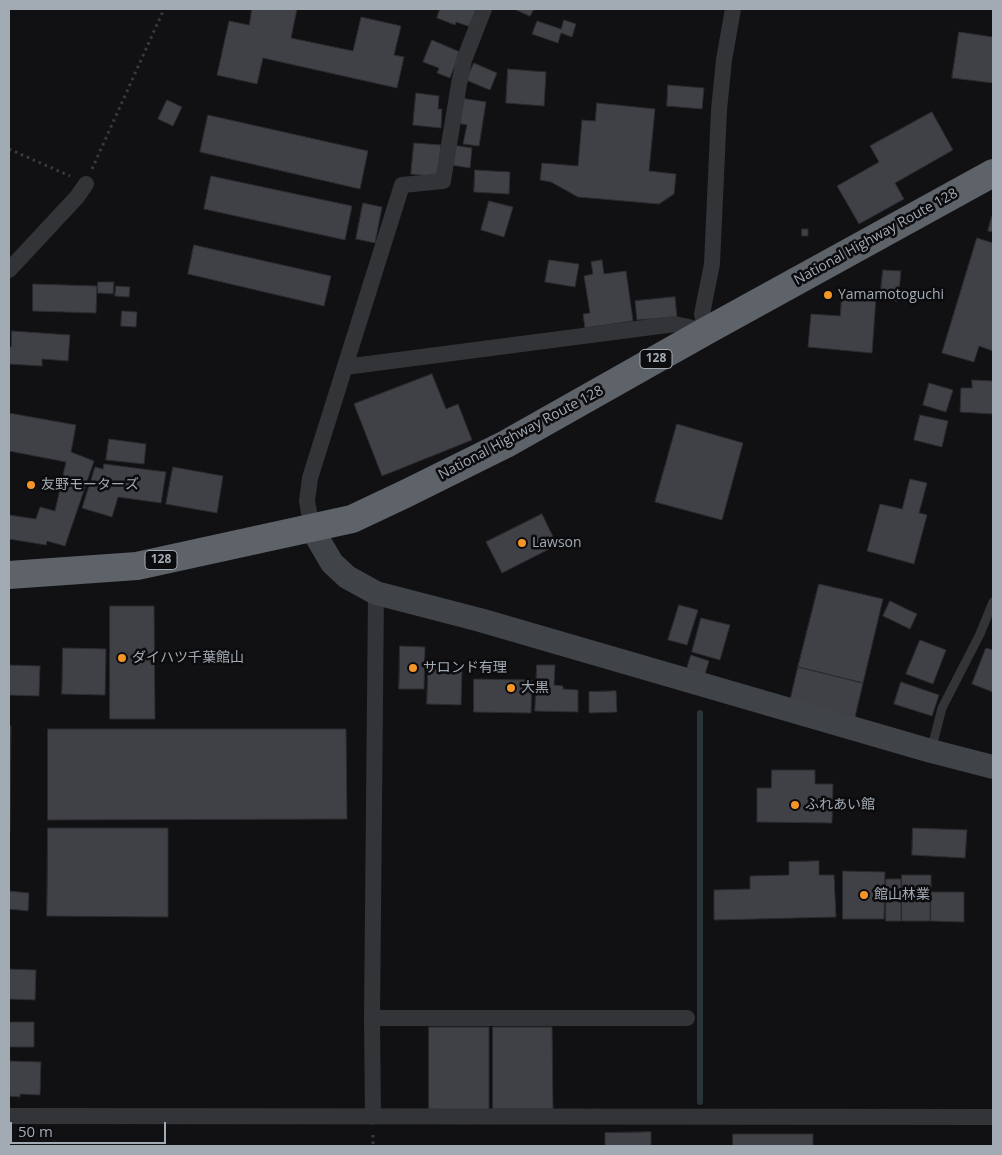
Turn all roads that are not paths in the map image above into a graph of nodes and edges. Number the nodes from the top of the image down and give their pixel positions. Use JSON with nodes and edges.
{"nodes":[{"id":1,"x":484,"y":9,"type":"edge"},
{"id":2,"x":733,"y":9,"type":"edge"},
{"id":3,"x":993,"y":173,"type":"edge"},
{"id":4,"x":86,"y":184,"type":"road end"},
{"id":5,"x":9,"y":270,"type":"edge"},
{"id":6,"x":706,"y":330,"type":"junction"},
{"id":7,"x":345,"y":367,"type":"junction"},
{"id":8,"x":312,"y":528,"type":"junction"},
{"id":9,"x":9,"y":575,"type":"edge"},
{"id":10,"x":376,"y":593,"type":"junction"},
{"id":11,"x":993,"y":602,"type":"edge"},
{"id":12,"x":930,"y":751,"type":"junction"},
{"id":13,"x":993,"y":767,"type":"edge"},
{"id":14,"x":372,"y":1018,"type":"junction"},
{"id":15,"x":687,"y":1018,"type":"dead end"},
{"id":16,"x":9,"y":1116,"type":"edge"},
{"id":17,"x":373,"y":1116,"type":"junction"},
{"id":18,"x":993,"y":1117,"type":"edge"}],
"edges":[{"from":1,"to":7,"type":"street"},
{"from":2,"to":6,"type":"street"},
{"from":3,"to":6,"type":"highway","name":"National Highway Route 128","number":"128"},
{"from":4,"to":5,"type":"street"},
{"from":6,"to":7,"type":"street"},
{"from":6,"to":8,"type":"highway","name":"National Highway Route 128","number":"128"},
{"from":7,"to":8,"type":"street"},
{"from":8,"to":9,"type":"highway","name":"National Highway Route 128","number":"128"},
{"from":8,"to":10,"type":"street"},
{"from":10,"to":12,"type":"street"},
{"from":10,"to":14,"type":"street"},
{"from":11,"to":12,"type":"lane"},
{"from":12,"to":13,"type":"street"},
{"from":14,"to":15,"type":"street"},
{"from":14,"to":17,"type":"street"},
{"from":16,"to":17,"type":"street"},
{"from":17,"to":18,"type":"street"}]}
